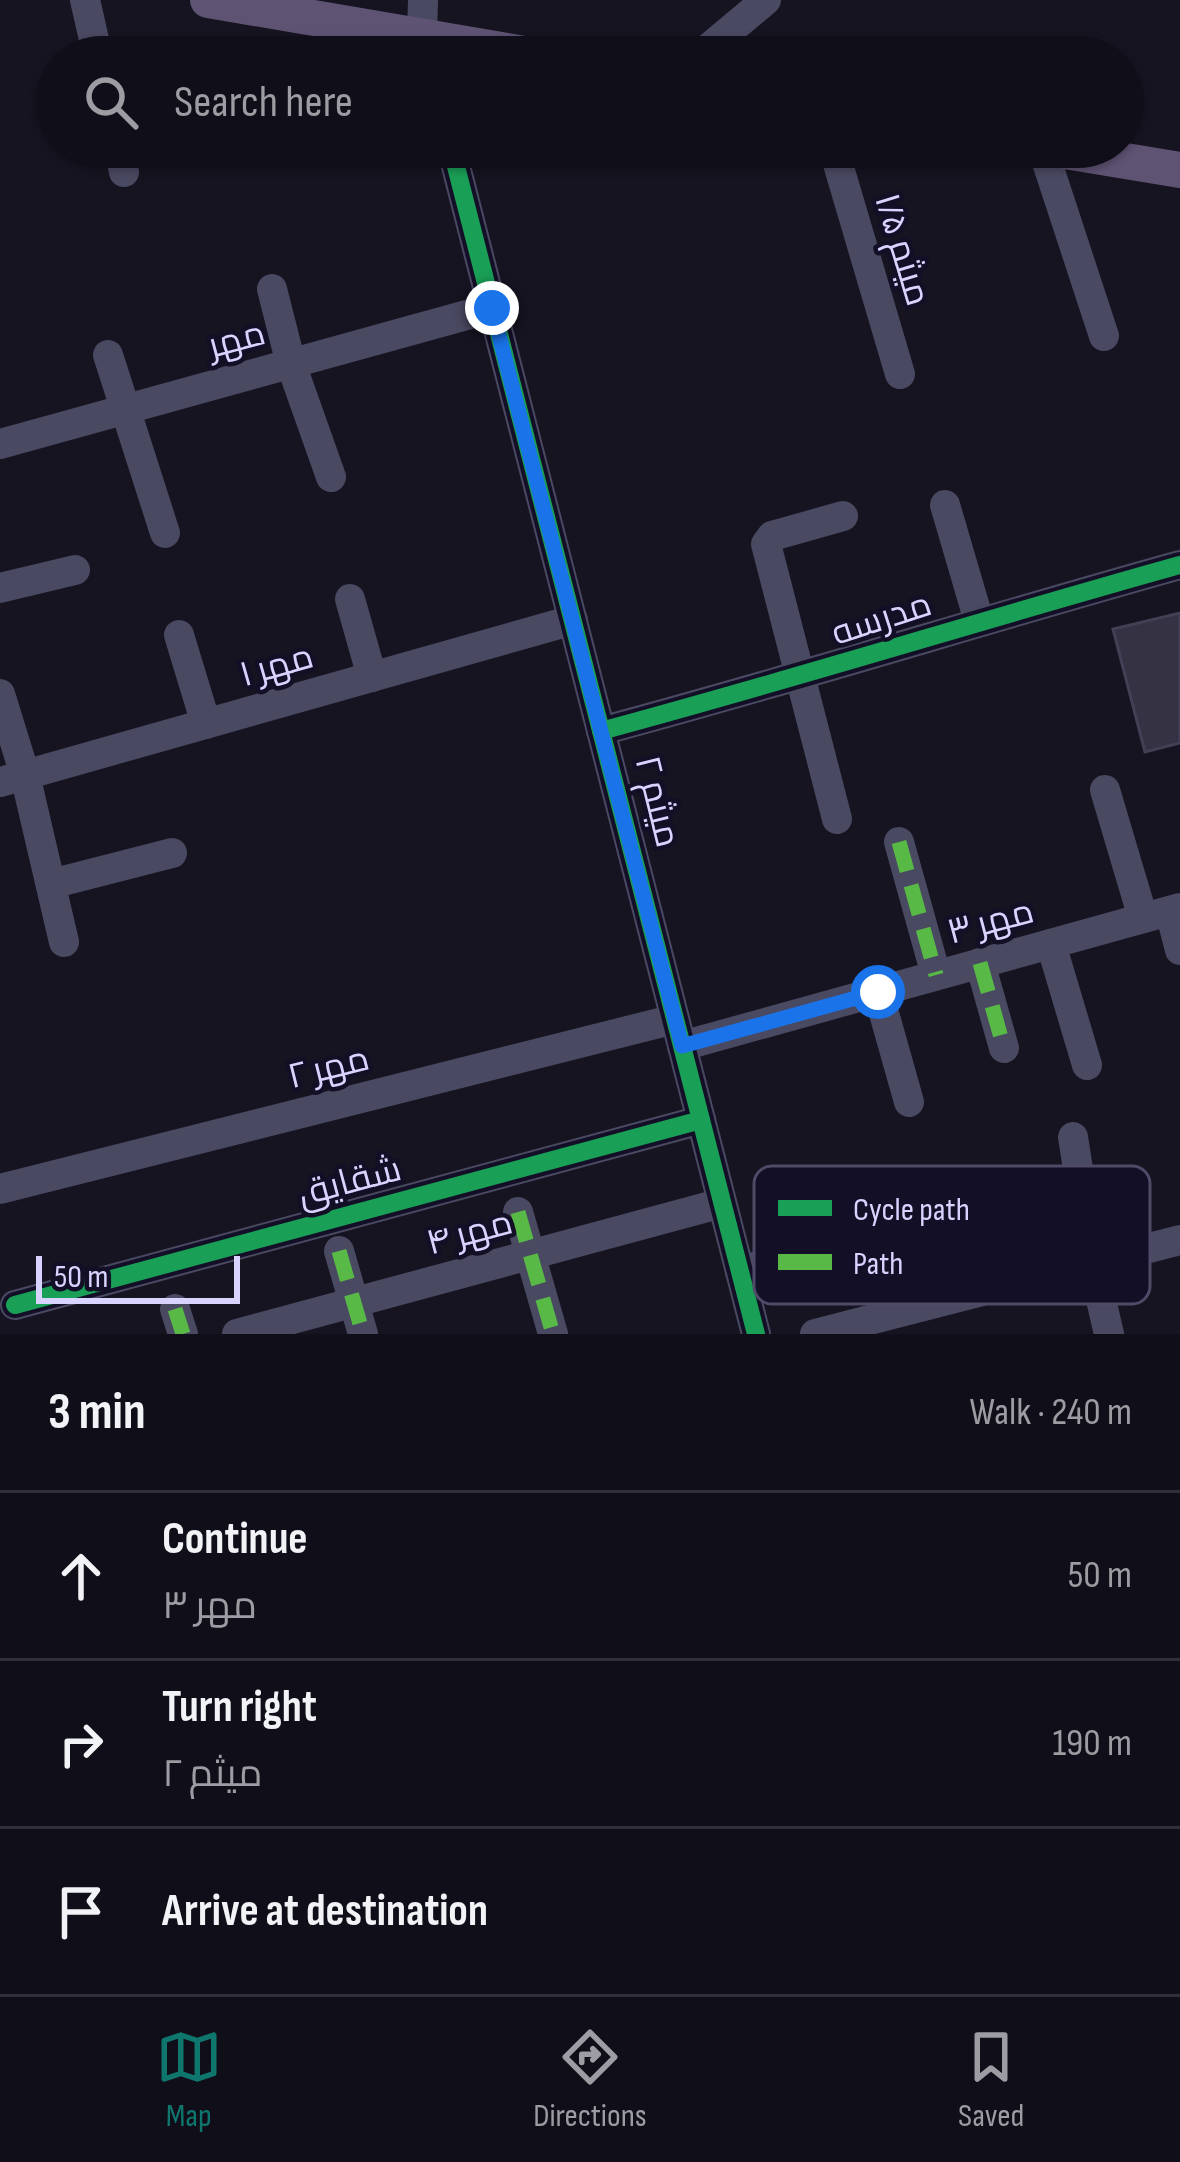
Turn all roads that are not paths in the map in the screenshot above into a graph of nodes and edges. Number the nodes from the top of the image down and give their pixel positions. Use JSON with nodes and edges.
{"nodes":[{"id":1,"x":85,"y":0,"type":"edge"},
{"id":2,"x":208,"y":0,"type":"edge"},
{"id":3,"x":423,"y":0,"type":"edge"},
{"id":4,"x":766,"y":0,"type":"edge"},
{"id":5,"x":93,"y":36,"type":"edge"},
{"id":6,"x":374,"y":36,"type":"edge"},
{"id":7,"x":425,"y":36,"type":"edge"},
{"id":8,"x":723,"y":36,"type":"edge"},
{"id":9,"x":1144,"y":164,"type":"edge"},
{"id":10,"x":456,"y":168,"type":"edge"},
{"id":11,"x":838,"y":168,"type":"edge"},
{"id":12,"x":1048,"y":168,"type":"edge"},
{"id":13,"x":1180,"y":170,"type":"edge"},
{"id":14,"x":272,"y":289,"type":"dead end"},
{"id":15,"x":492,"y":308,"type":"junction"},
{"id":16,"x":1104,"y":336,"type":"dead end"},
{"id":17,"x":108,"y":355,"type":"dead end"},
{"id":18,"x":291,"y":364,"type":"junction"},
{"id":19,"x":900,"y":374,"type":"dead end"},
{"id":20,"x":125,"y":409,"type":"junction"},
{"id":21,"x":0,"y":444,"type":"edge"},
{"id":22,"x":331,"y":477,"type":"dead end"},
{"id":23,"x":944,"y":505,"type":"dead end"},
{"id":24,"x":843,"y":516,"type":"dead end"},
{"id":25,"x":165,"y":533,"type":"dead end"},
{"id":26,"x":1180,"y":565,"type":"edge"},
{"id":27,"x":74,"y":570,"type":"dead end"},
{"id":28,"x":0,"y":588,"type":"edge"},
{"id":29,"x":350,"y":599,"type":"dead end"},
{"id":30,"x":573,"y":620,"type":"junction"},
{"id":31,"x":979,"y":621,"type":"junction"},
{"id":32,"x":179,"y":635,"type":"dead end"},
{"id":33,"x":372,"y":677,"type":"junction"},
{"id":34,"x":802,"y":677,"type":"junction"},
{"id":35,"x":0,"y":694,"type":"edge"},
{"id":36,"x":206,"y":724,"type":"junction"},
{"id":37,"x":601,"y":731,"type":"junction"},
{"id":38,"x":13,"y":778,"type":"edge"},
{"id":39,"x":1106,"y":790,"type":"dead end"},
{"id":40,"x":837,"y":819,"type":"dead end"},
{"id":41,"x":899,"y":842,"type":"dead end"},
{"id":42,"x":172,"y":854,"type":"dead end"},
{"id":43,"x":51,"y":884,"type":"junction"},
{"id":44,"x":1164,"y":912,"type":"edge"},
{"id":45,"x":64,"y":941,"type":"dead end"},
{"id":46,"x":1052,"y":944,"type":"junction"},
{"id":47,"x":1180,"y":950,"type":"edge"},
{"id":48,"x":980,"y":963,"type":"junction"},
{"id":49,"x":936,"y":975,"type":"junction"},
{"id":50,"x":878,"y":992,"type":"junction"},
{"id":51,"x":678,"y":1032,"type":"junction"},
{"id":52,"x":1004,"y":1048,"type":"dead end"},
{"id":53,"x":1087,"y":1065,"type":"dead end"},
{"id":54,"x":909,"y":1102,"type":"dead end"},
{"id":55,"x":701,"y":1120,"type":"junction"},
{"id":56,"x":1073,"y":1137,"type":"dead end"},
{"id":57,"x":1078,"y":1166,"type":"edge"},
{"id":58,"x":0,"y":1189,"type":"edge"},
{"id":59,"x":722,"y":1203,"type":"junction"},
{"id":60,"x":518,"y":1213,"type":"dead end"},
{"id":61,"x":1180,"y":1240,"type":"edge"},
{"id":62,"x":1150,"y":1249,"type":"edge"},
{"id":63,"x":339,"y":1251,"type":"dead end"},
{"id":64,"x":530,"y":1255,"type":"junction"},
{"id":65,"x":754,"y":1267,"type":"edge"},
{"id":66,"x":740,"y":1271,"type":"junction"},
{"id":67,"x":355,"y":1302,"type":"junction"},
{"id":68,"x":936,"y":1304,"type":"edge"},
{"id":69,"x":1101,"y":1304,"type":"edge"},
{"id":70,"x":15,"y":1305,"type":"dead end"},
{"id":71,"x":237,"y":1334,"type":"edge"},
{"id":72,"x":363,"y":1334,"type":"edge"},
{"id":73,"x":553,"y":1334,"type":"edge"},
{"id":74,"x":756,"y":1334,"type":"edge"},
{"id":75,"x":815,"y":1334,"type":"edge"},
{"id":76,"x":1108,"y":1334,"type":"edge"}],
"edges":[{"from":1,"to":5,"type":"street"},
{"from":2,"to":6,"type":"main road"},
{"from":3,"to":7,"type":"street"},
{"from":4,"to":8,"type":"street"},
{"from":9,"to":13,"type":"main road"},
{"from":10,"to":15,"type":"street","name":"میثم ۲"},
{"from":11,"to":19,"type":"street","name":"میثم ۱/۵"},
{"from":12,"to":16,"type":"street"},
{"from":14,"to":18,"type":"street"},
{"from":15,"to":18,"type":"street","name":"مهر"},
{"from":15,"to":30,"type":"street","name":"میثم ۲"},
{"from":17,"to":20,"type":"street"},
{"from":18,"to":20,"type":"street","name":"مهر"},
{"from":18,"to":22,"type":"street"},
{"from":20,"to":21,"type":"street","name":"مهر"},
{"from":20,"to":25,"type":"street"},
{"from":23,"to":31,"type":"street"},
{"from":24,"to":34,"type":"street"},
{"from":26,"to":31,"type":"street","name":"مدرسه"},
{"from":27,"to":28,"type":"street"},
{"from":29,"to":33,"type":"street"},
{"from":30,"to":33,"type":"street","name":"مهر ۱"},
{"from":30,"to":37,"type":"street","name":"میثم ۲"},
{"from":31,"to":34,"type":"street","name":"مدرسه"},
{"from":32,"to":36,"type":"street"},
{"from":33,"to":36,"type":"street","name":"مهر ۱"},
{"from":34,"to":37,"type":"street","name":"مدرسه"},
{"from":34,"to":40,"type":"street"},
{"from":35,"to":38,"type":"street"},
{"from":36,"to":38,"type":"street","name":"مهر ۱"},
{"from":37,"to":51,"type":"street","name":"میثم ۲"},
{"from":38,"to":43,"type":"street"},
{"from":39,"to":44,"type":"street"},
{"from":41,"to":49,"type":"street"},
{"from":42,"to":43,"type":"street"},
{"from":43,"to":45,"type":"street"},
{"from":44,"to":46,"type":"street","name":"مهر ۳"},
{"from":44,"to":47,"type":"street"},
{"from":46,"to":48,"type":"street","name":"مهر ۳"},
{"from":46,"to":53,"type":"street"},
{"from":48,"to":49,"type":"street","name":"مهر ۳"},
{"from":48,"to":52,"type":"street"},
{"from":49,"to":50,"type":"street","name":"مهر ۳"},
{"from":50,"to":51,"type":"street","name":"مهر ۳"},
{"from":50,"to":54,"type":"street"},
{"from":51,"to":55,"type":"street","name":"میثم ۲"},
{"from":51,"to":58,"type":"street","name":"مهر ۲"},
{"from":55,"to":59,"type":"street","name":"میثم ۲"},
{"from":55,"to":70,"type":"street","name":"شقایق"},
{"from":56,"to":57,"type":"street"},
{"from":59,"to":64,"type":"street","name":"مهر ۴"},
{"from":59,"to":66,"type":"street","name":"میثم ۲"},
{"from":60,"to":64,"type":"street"},
{"from":61,"to":62,"type":"street"},
{"from":63,"to":67,"type":"street"},
{"from":64,"to":67,"type":"street","name":"مهر ۴"},
{"from":64,"to":73,"type":"street"},
{"from":65,"to":66,"type":"street"},
{"from":66,"to":74,"type":"street","name":"میثم ۲"},
{"from":67,"to":71,"type":"street","name":"مهر ۴"},
{"from":67,"to":72,"type":"street"},
{"from":68,"to":75,"type":"street"},
{"from":69,"to":76,"type":"street"}]}
